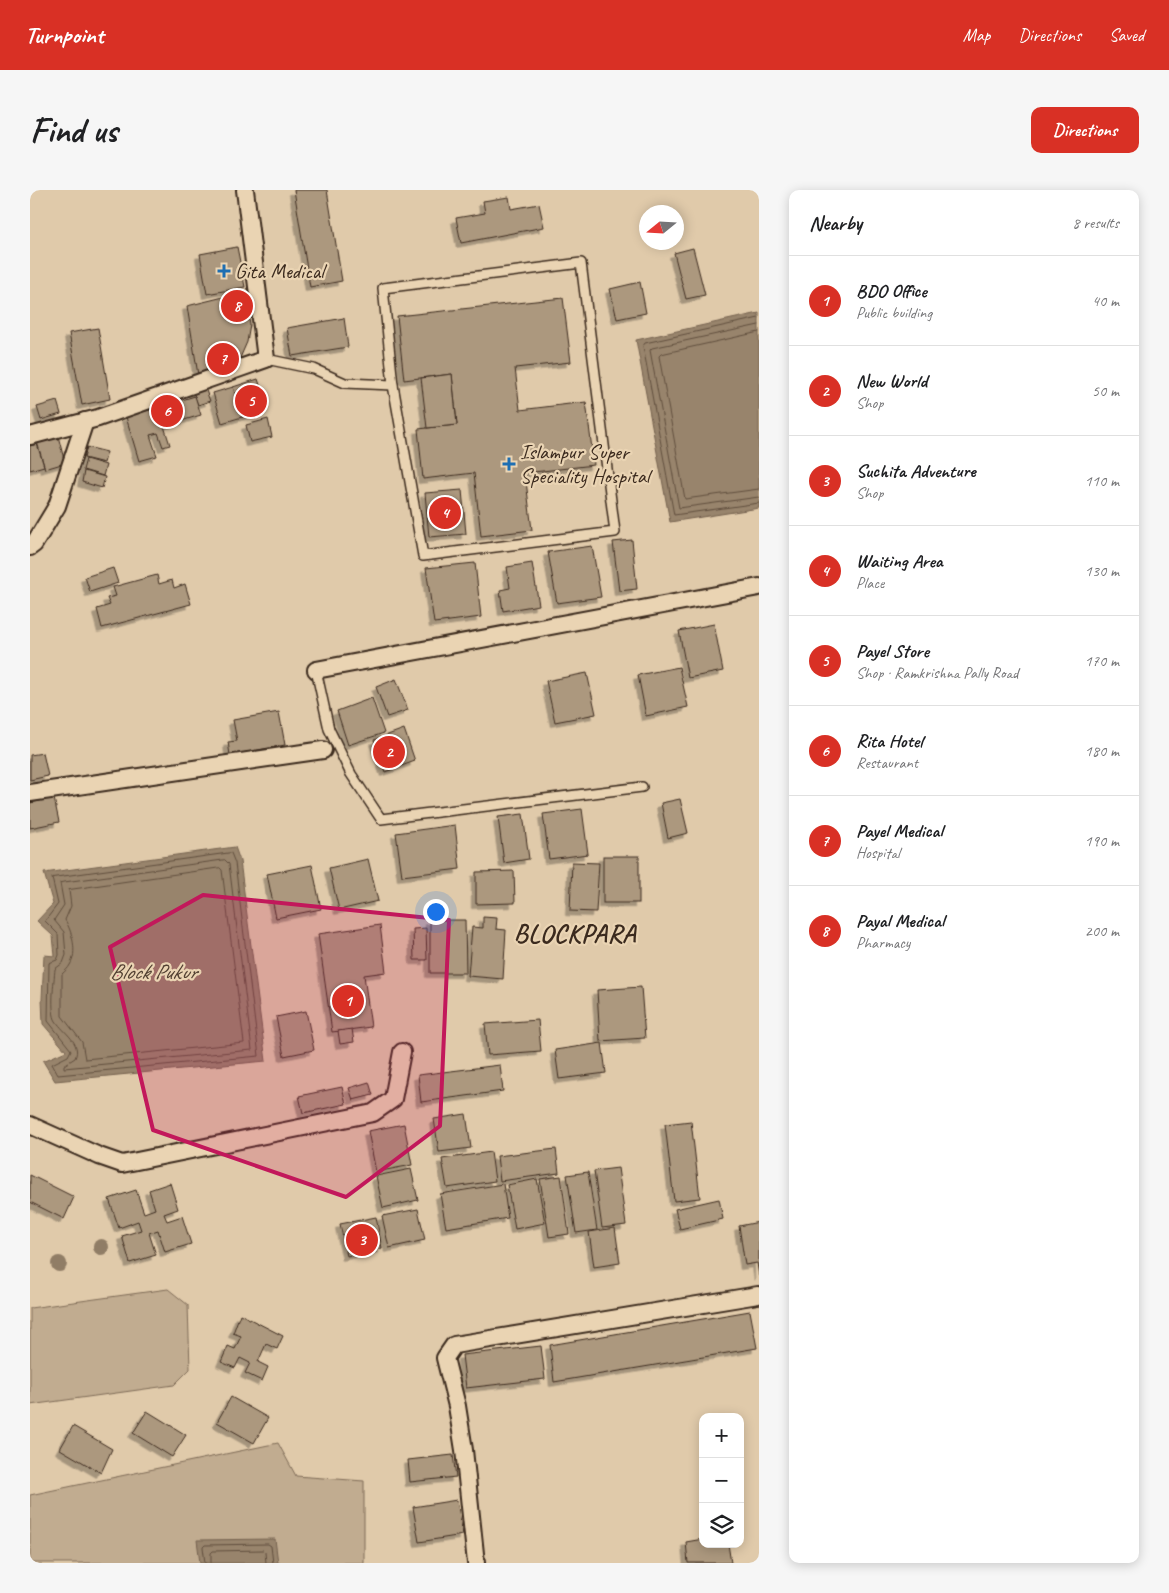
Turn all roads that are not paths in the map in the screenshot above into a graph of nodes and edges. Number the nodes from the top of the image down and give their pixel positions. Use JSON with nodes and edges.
{"nodes":[{"id":1,"x":245,"y":190,"type":"edge"},
{"id":2,"x":266,"y":359,"type":"junction"},
{"id":3,"x":393,"y":385,"type":"junction"},
{"id":4,"x":85,"y":421,"type":"junction"},
{"id":5,"x":30,"y":436,"type":"edge"},
{"id":6,"x":30,"y":547,"type":"edge"},
{"id":7,"x":759,"y":587,"type":"edge"},
{"id":8,"x":316,"y":670,"type":"joint"},
{"id":9,"x":323,"y":750,"type":"dead end"},
{"id":10,"x":642,"y":787,"type":"dead end"},
{"id":11,"x":30,"y":793,"type":"edge"},
{"id":12,"x":402,"y":1052,"type":"dead end"},
{"id":13,"x":30,"y":1125,"type":"edge"},
{"id":14,"x":758,"y":1295,"type":"edge"},
{"id":15,"x":476,"y":1563,"type":"edge"}],
"edges":[{"from":1,"to":2,"type":"street"},
{"from":2,"to":3,"type":"lane"},
{"from":2,"to":4,"type":"street"},
{"from":3,"to":3,"type":"lane"},
{"from":4,"to":5,"type":"street"},
{"from":4,"to":6,"type":"street"},
{"from":7,"to":8,"type":"street"},
{"from":8,"to":10,"type":"lane"},
{"from":9,"to":11,"type":"street"},
{"from":12,"to":13,"type":"street"},
{"from":14,"to":15,"type":"street"}]}
